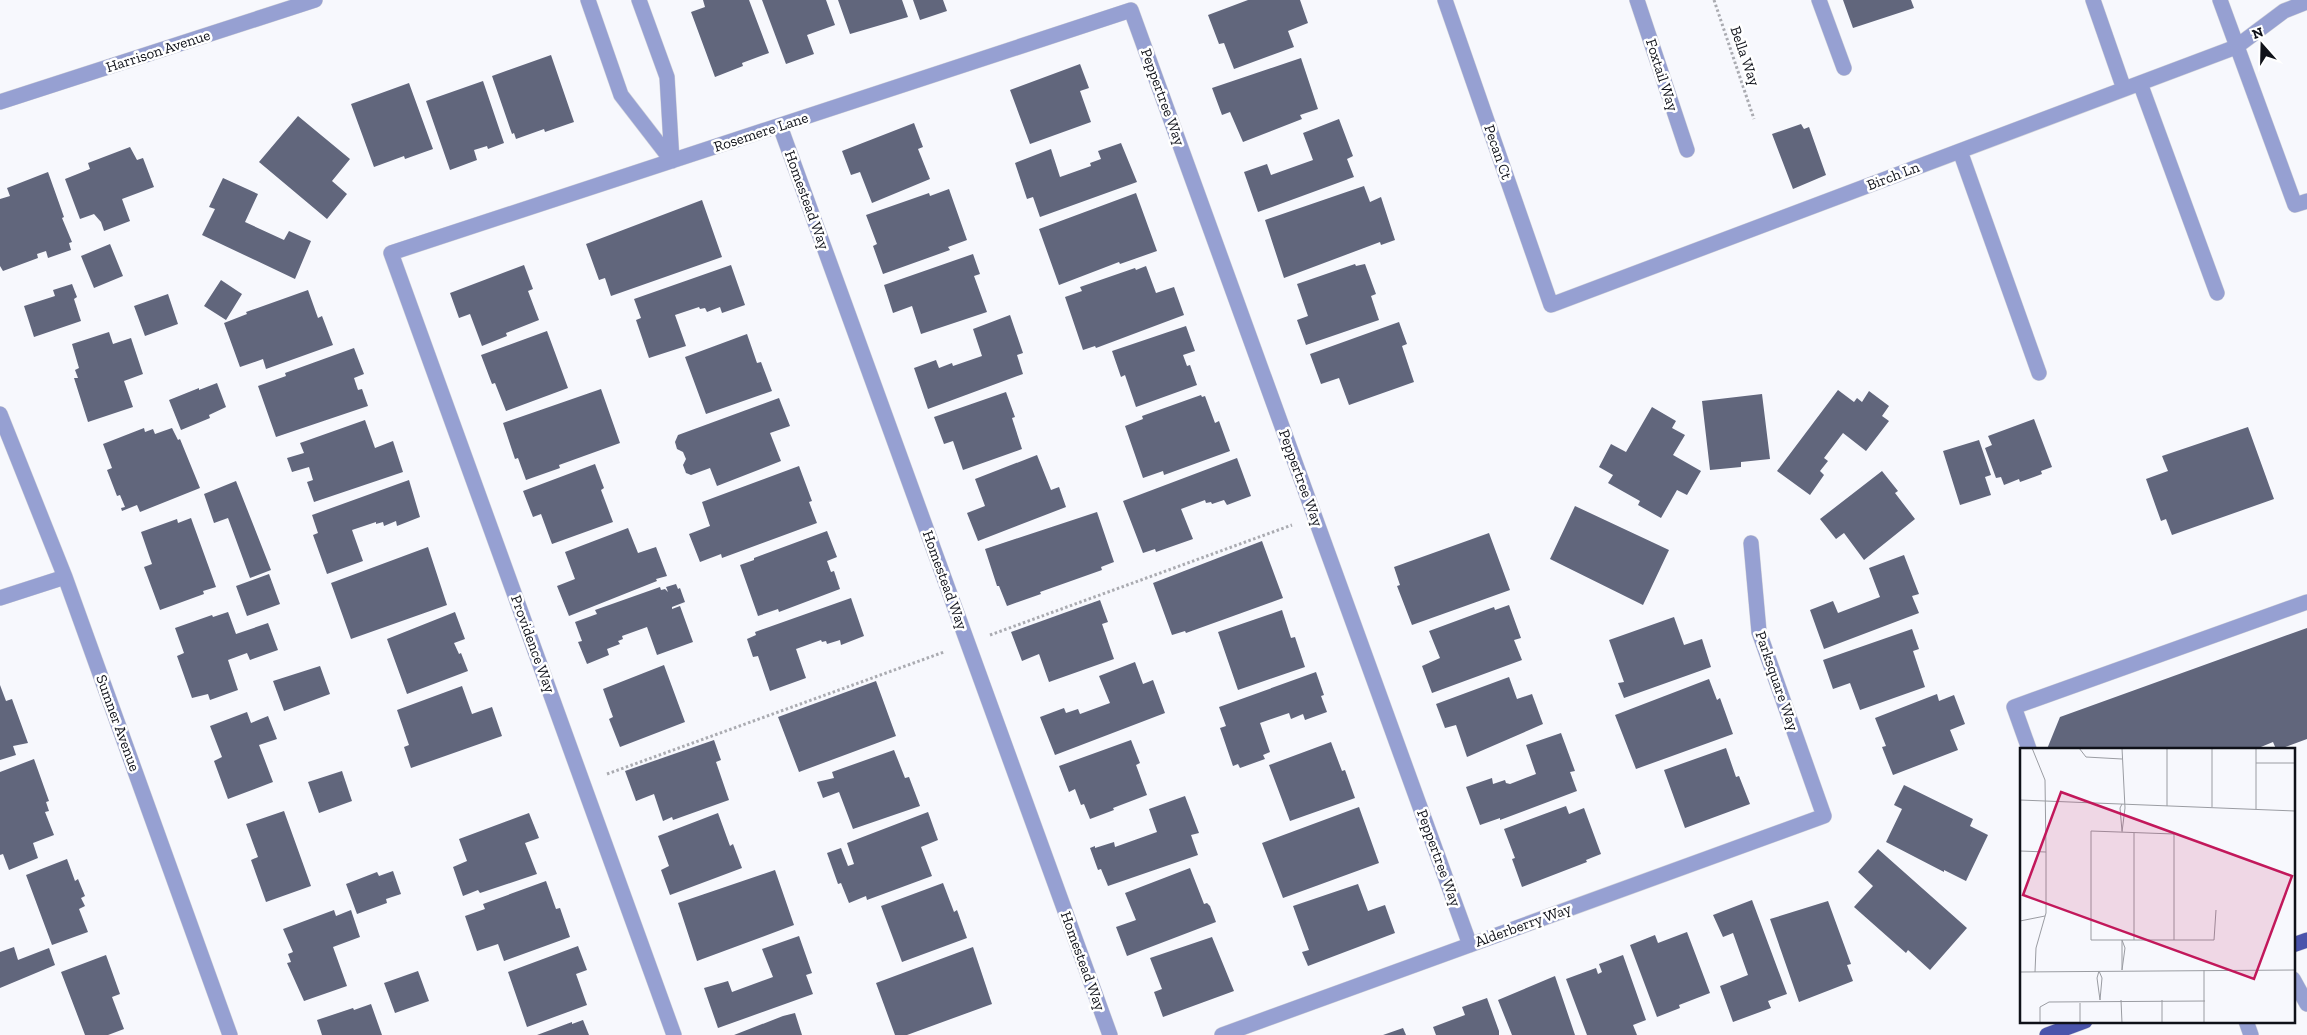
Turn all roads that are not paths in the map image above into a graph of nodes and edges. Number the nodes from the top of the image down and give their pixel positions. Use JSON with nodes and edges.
{"nodes":[{"id":1,"x":316,"y":0,"type":"edge"},
{"id":2,"x":588,"y":0,"type":"edge"},
{"id":3,"x":640,"y":0,"type":"edge"},
{"id":4,"x":1637,"y":0,"type":"edge"},
{"id":5,"x":1819,"y":0,"type":"edge"},
{"id":6,"x":2093,"y":0,"type":"edge"},
{"id":7,"x":2220,"y":0,"type":"edge"},
{"id":8,"x":1448,"y":1,"type":"edge"},
{"id":9,"x":2307,"y":2,"type":"edge"},
{"id":10,"x":1131,"y":10,"type":"joint"},
{"id":11,"x":2236,"y":47,"type":"junction"},
{"id":12,"x":1844,"y":68,"type":"dead end"},
{"id":13,"x":2140,"y":83,"type":"junction"},
{"id":14,"x":2124,"y":89,"type":"junction"},
{"id":15,"x":0,"y":102,"type":"edge"},
{"id":16,"x":780,"y":126,"type":"junction"},
{"id":17,"x":1687,"y":150,"type":"dead end"},
{"id":18,"x":1960,"y":151,"type":"junction"},
{"id":19,"x":672,"y":161,"type":"junction"},
{"id":20,"x":2307,"y":201,"type":"edge"},
{"id":21,"x":391,"y":252,"type":"joint"},
{"id":22,"x":2217,"y":293,"type":"dead end"},
{"id":23,"x":1551,"y":305,"type":"joint"},
{"id":24,"x":2039,"y":373,"type":"dead end"},
{"id":25,"x":0,"y":414,"type":"edge"},
{"id":26,"x":1751,"y":543,"type":"dead end"},
{"id":27,"x":64,"y":577,"type":"junction"},
{"id":28,"x":0,"y":598,"type":"edge"},
{"id":29,"x":2307,"y":602,"type":"edge"},
{"id":30,"x":2029,"y":748,"type":"edge"},
{"id":31,"x":1824,"y":816,"type":"joint"},
{"id":32,"x":2307,"y":940,"type":"edge"},
{"id":33,"x":1470,"y":945,"type":"junction"},
{"id":34,"x":2294,"y":945,"type":"edge"},
{"id":35,"x":2294,"y":981,"type":"edge"},
{"id":36,"x":2307,"y":1004,"type":"edge"},
{"id":37,"x":2082,"y":1022,"type":"edge"},
{"id":38,"x":2246,"y":1022,"type":"edge"},
{"id":39,"x":230,"y":1035,"type":"edge"},
{"id":40,"x":674,"y":1035,"type":"edge"},
{"id":41,"x":1110,"y":1035,"type":"edge"},
{"id":42,"x":1222,"y":1035,"type":"edge"},
{"id":43,"x":2049,"y":1035,"type":"edge"},
{"id":44,"x":2251,"y":1035,"type":"edge"}],
"edges":[{"from":1,"to":15,"type":"street","name":"Harrison Avenue"},
{"from":2,"to":19,"type":"street"},
{"from":3,"to":19,"type":"street"},
{"from":4,"to":17,"type":"street","name":"Foxtail Way"},
{"from":5,"to":12,"type":"street"},
{"from":6,"to":14,"type":"street"},
{"from":7,"to":11,"type":"street"},
{"from":8,"to":23,"type":"street","name":"Pecan Ct"},
{"from":9,"to":11,"type":"street","name":"Birch Ln"},
{"from":10,"to":16,"type":"street","name":"Rosemere Lane"},
{"from":10,"to":33,"type":"street","name":"Peppertree Way"},
{"from":11,"to":13,"type":"street","name":"Birch Ln"},
{"from":11,"to":20,"type":"street"},
{"from":13,"to":14,"type":"street","name":"Birch Ln"},
{"from":13,"to":22,"type":"street"},
{"from":14,"to":18,"type":"street","name":"Birch Ln"},
{"from":16,"to":19,"type":"street","name":"Rosemere Lane"},
{"from":16,"to":41,"type":"street","name":"Homestead Way"},
{"from":18,"to":23,"type":"street","name":"Birch Ln"},
{"from":18,"to":24,"type":"street"},
{"from":19,"to":21,"type":"street","name":"Rosemere Lane"},
{"from":21,"to":40,"type":"street","name":"Providence Way"},
{"from":25,"to":27,"type":"street","name":"Sumner Avenue"},
{"from":26,"to":31,"type":"street","name":"Parksquare Way"},
{"from":27,"to":28,"type":"street"},
{"from":27,"to":39,"type":"street","name":"Sumner Avenue"},
{"from":29,"to":30,"type":"street"},
{"from":31,"to":33,"type":"street","name":"Alderberry Way"},
{"from":32,"to":34,"type":"main road"},
{"from":33,"to":42,"type":"street","name":"Alderberry Way"},
{"from":35,"to":36,"type":"street"},
{"from":37,"to":43,"type":"main road"},
{"from":38,"to":44,"type":"street"}]}
